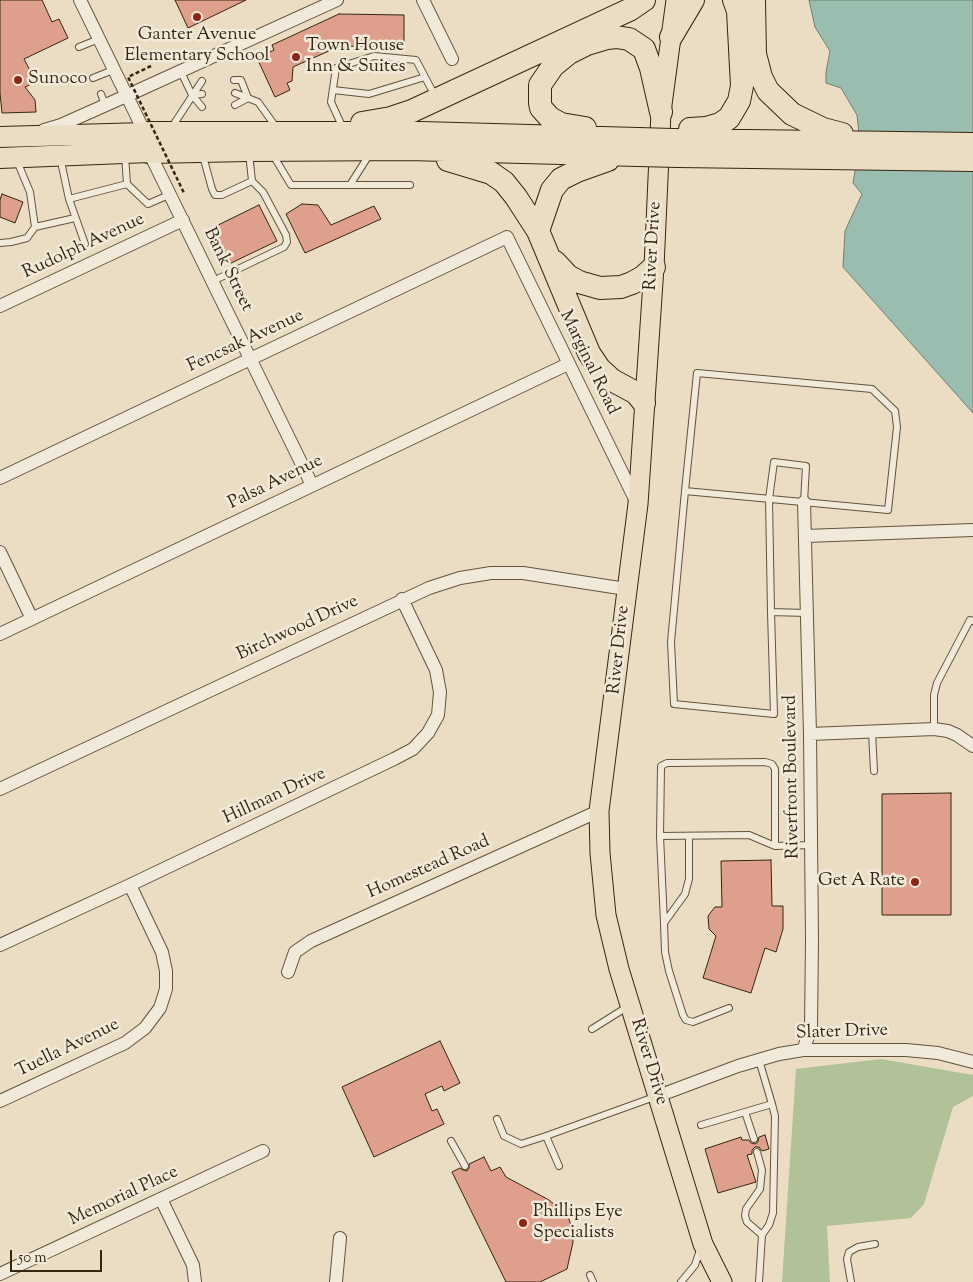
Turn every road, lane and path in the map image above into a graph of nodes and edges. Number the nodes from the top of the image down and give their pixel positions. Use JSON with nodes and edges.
{"nodes":[{"id":1,"x":80,"y":0,"type":"edge"},
{"id":2,"x":337,"y":0,"type":"edge"},
{"id":3,"x":424,"y":0,"type":"edge"},
{"id":4,"x":644,"y":0,"type":"edge"},
{"id":5,"x":676,"y":0,"type":"edge"},
{"id":6,"x":693,"y":0,"type":"edge"},
{"id":7,"x":734,"y":0,"type":"edge"},
{"id":8,"x":754,"y":0,"type":"edge"},
{"id":9,"x":671,"y":37,"type":"junction"},
{"id":10,"x":99,"y":39,"type":"junction"},
{"id":11,"x":79,"y":48,"type":"dead end"},
{"id":12,"x":452,"y":59,"type":"dead end"},
{"id":13,"x":151,"y":66,"type":"dead end"},
{"id":14,"x":114,"y":70,"type":"junction"},
{"id":15,"x":181,"y":72,"type":"junction"},
{"id":16,"x":425,"y":77,"type":"junction"},
{"id":17,"x":94,"y":78,"type":"dead end"},
{"id":18,"x":234,"y":80,"type":"dead end"},
{"id":19,"x":202,"y":81,"type":"dead end"},
{"id":20,"x":332,"y":90,"type":"junction"},
{"id":21,"x":235,"y":93,"type":"dead end"},
{"id":22,"x":202,"y":94,"type":"dead end"},
{"id":23,"x":192,"y":95,"type":"junction"},
{"id":24,"x":126,"y":96,"type":"junction"},
{"id":25,"x":248,"y":98,"type":"junction"},
{"id":26,"x":437,"y":100,"type":"junction"},
{"id":27,"x":235,"y":106,"type":"dead end"},
{"id":28,"x":202,"y":107,"type":"dead end"},
{"id":29,"x":661,"y":112,"type":"junction"},
{"id":30,"x":342,"y":126,"type":"junction"},
{"id":31,"x":168,"y":133,"type":"junction"},
{"id":32,"x":317,"y":133,"type":"junction"},
{"id":33,"x":22,"y":137,"type":"junction"},
{"id":34,"x":0,"y":138,"type":"edge"},
{"id":35,"x":147,"y":142,"type":"junction"},
{"id":36,"x":823,"y":143,"type":"junction"},
{"id":37,"x":266,"y":144,"type":"junction"},
{"id":38,"x":973,"y":144,"type":"edge"},
{"id":39,"x":627,"y":147,"type":"junction"},
{"id":40,"x":676,"y":148,"type":"junction"},
{"id":41,"x":372,"y":150,"type":"junction"},
{"id":42,"x":408,"y":150,"type":"junction"},
{"id":43,"x":202,"y":151,"type":"junction"},
{"id":44,"x":125,"y":153,"type":"junction"},
{"id":45,"x":60,"y":156,"type":"junction"},
{"id":46,"x":8,"y":158,"type":"edge"},
{"id":47,"x":973,"y":160,"type":"edge"},
{"id":48,"x":252,"y":181,"type":"junction"},
{"id":49,"x":128,"y":184,"type":"junction"},
{"id":50,"x":350,"y":185,"type":"junction"},
{"id":51,"x":410,"y":185,"type":"dead end"},
{"id":52,"x":184,"y":193,"type":"dead end"},
{"id":53,"x":170,"y":194,"type":"junction"},
{"id":54,"x":69,"y":199,"type":"junction"},
{"id":55,"x":75,"y":218,"type":"junction"},
{"id":56,"x":183,"y":220,"type":"junction"},
{"id":57,"x":35,"y":227,"type":"junction"},
{"id":58,"x":538,"y":232,"type":"junction"},
{"id":59,"x":507,"y":237,"type":"joint"},
{"id":60,"x":0,"y":242,"type":"edge"},
{"id":61,"x":85,"y":244,"type":"dead end"},
{"id":62,"x":549,"y":255,"type":"junction"},
{"id":63,"x":654,"y":267,"type":"junction"},
{"id":64,"x":213,"y":281,"type":"junction"},
{"id":65,"x":0,"y":306,"type":"edge"},
{"id":66,"x":251,"y":358,"type":"junction"},
{"id":67,"x":568,"y":364,"type":"junction"},
{"id":68,"x":644,"y":402,"type":"junction"},
{"id":69,"x":0,"y":478,"type":"edge"},
{"id":70,"x":312,"y":485,"type":"junction"},
{"id":71,"x":685,"y":491,"type":"junction"},
{"id":72,"x":769,"y":499,"type":"junction"},
{"id":73,"x":804,"y":502,"type":"junction"},
{"id":74,"x":638,"y":504,"type":"junction"},
{"id":75,"x":973,"y":530,"type":"edge"},
{"id":76,"x":805,"y":536,"type":"junction"},
{"id":77,"x":0,"y":552,"type":"edge"},
{"id":78,"x":626,"y":589,"type":"junction"},
{"id":79,"x":402,"y":599,"type":"junction"},
{"id":80,"x":770,"y":612,"type":"junction"},
{"id":81,"x":807,"y":613,"type":"junction"},
{"id":82,"x":32,"y":619,"type":"junction"},
{"id":83,"x":973,"y":621,"type":"edge"},
{"id":84,"x":0,"y":634,"type":"edge"},
{"id":85,"x":934,"y":729,"type":"junction"},
{"id":86,"x":872,"y":732,"type":"junction"},
{"id":87,"x":810,"y":734,"type":"junction"},
{"id":88,"x":973,"y":746,"type":"edge"},
{"id":89,"x":874,"y":771,"type":"dead end"},
{"id":90,"x":0,"y":789,"type":"edge"},
{"id":91,"x":599,"y":811,"type":"junction"},
{"id":92,"x":660,"y":836,"type":"junction"},
{"id":93,"x":689,"y":836,"type":"junction"},
{"id":94,"x":812,"y":845,"type":"junction"},
{"id":95,"x":775,"y":846,"type":"junction"},
{"id":96,"x":130,"y":885,"type":"junction"},
{"id":97,"x":664,"y":923,"type":"junction"},
{"id":98,"x":0,"y":945,"type":"edge"},
{"id":99,"x":288,"y":972,"type":"dead end"},
{"id":100,"x":630,"y":1004,"type":"junction"},
{"id":101,"x":729,"y":1008,"type":"dead end"},
{"id":102,"x":592,"y":1028,"type":"dead end"},
{"id":103,"x":804,"y":1050,"type":"junction"},
{"id":104,"x":759,"y":1060,"type":"junction"},
{"id":105,"x":973,"y":1062,"type":"edge"},
{"id":106,"x":658,"y":1096,"type":"junction"},
{"id":107,"x":0,"y":1101,"type":"edge"},
{"id":108,"x":772,"y":1104,"type":"junction"},
{"id":109,"x":745,"y":1112,"type":"junction"},
{"id":110,"x":497,"y":1118,"type":"dead end"},
{"id":111,"x":702,"y":1125,"type":"dead end"},
{"id":112,"x":546,"y":1136,"type":"junction"},
{"id":113,"x":754,"y":1139,"type":"dead end"},
{"id":114,"x":452,"y":1141,"type":"dead end"},
{"id":115,"x":263,"y":1151,"type":"dead end"},
{"id":116,"x":757,"y":1152,"type":"dead end"},
{"id":117,"x":465,"y":1166,"type":"dead end"},
{"id":118,"x":559,"y":1166,"type":"dead end"},
{"id":119,"x":161,"y":1199,"type":"junction"},
{"id":120,"x":762,"y":1235,"type":"junction"},
{"id":121,"x":340,"y":1238,"type":"dead end"},
{"id":122,"x":703,"y":1244,"type":"junction"},
{"id":123,"x":874,"y":1244,"type":"dead end"},
{"id":124,"x":0,"y":1274,"type":"edge"},
{"id":125,"x":195,"y":1282,"type":"edge"},
{"id":126,"x":336,"y":1282,"type":"edge"},
{"id":127,"x":681,"y":1282,"type":"edge"},
{"id":128,"x":720,"y":1282,"type":"edge"},
{"id":129,"x":759,"y":1282,"type":"edge"},
{"id":130,"x":851,"y":1282,"type":"edge"}],
"edges":[{"from":1,"to":10,"type":"street","name":"Bank Street"},
{"from":2,"to":15,"type":"street"},
{"from":3,"to":12,"type":"street"},
{"from":4,"to":26,"type":"highway"},
{"from":5,"to":9,"type":"main road","name":"River Drive"},
{"from":6,"to":9,"type":"highway"},
{"from":7,"to":40,"type":"highway"},
{"from":8,"to":36,"type":"highway"},
{"from":9,"to":29,"type":"main road","name":"River Drive"},
{"from":10,"to":11,"type":"lane"},
{"from":10,"to":14,"type":"street","name":"Bank Street"},
{"from":13,"to":52,"type":"path","bridge":true},
{"from":14,"to":17,"type":"lane"},
{"from":14,"to":24,"type":"street","name":"Bank Street"},
{"from":15,"to":23,"type":"lane"},
{"from":15,"to":24,"type":"street"},
{"from":16,"to":20,"type":"lane"},
{"from":16,"to":20,"type":"lane"},
{"from":16,"to":26,"type":"lane"},
{"from":18,"to":25,"type":"lane"},
{"from":19,"to":23,"type":"lane"},
{"from":20,"to":30,"type":"lane"},
{"from":21,"to":25,"type":"lane"},
{"from":22,"to":23,"type":"lane"},
{"from":23,"to":28,"type":"lane"},
{"from":23,"to":31,"type":"lane"},
{"from":24,"to":33,"type":"street"},
{"from":24,"to":35,"type":"street","name":"Bank Street"},
{"from":25,"to":27,"type":"lane"},
{"from":25,"to":37,"type":"lane"},
{"from":26,"to":30,"type":"highway"},
{"from":29,"to":39,"type":"highway"},
{"from":29,"to":63,"type":"main road","name":"River Drive"},
{"from":30,"to":32,"type":"highway"},
{"from":31,"to":35,"type":"highway"},
{"from":31,"to":37,"type":"highway"},
{"from":32,"to":37,"type":"highway"},
{"from":32,"to":39,"type":"highway"},
{"from":33,"to":34,"type":"highway"},
{"from":33,"to":35,"type":"highway"},
{"from":35,"to":43,"type":"highway"},
{"from":35,"to":44,"type":"highway"},
{"from":35,"to":53,"type":"street","name":"Bank Street"},
{"from":36,"to":38,"type":"highway"},
{"from":36,"to":40,"type":"highway"},
{"from":36,"to":47,"type":"highway"},
{"from":37,"to":41,"type":"highway"},
{"from":37,"to":43,"type":"highway"},
{"from":37,"to":48,"type":"lane"},
{"from":37,"to":50,"type":"lane"},
{"from":39,"to":40,"type":"highway","bridge":true},
{"from":39,"to":42,"type":"highway"},
{"from":39,"to":58,"type":"highway"},
{"from":41,"to":42,"type":"highway"},
{"from":41,"to":50,"type":"lane"},
{"from":42,"to":58,"type":"highway"},
{"from":43,"to":48,"type":"lane"},
{"from":44,"to":45,"type":"highway"},
{"from":44,"to":49,"type":"lane"},
{"from":45,"to":46,"type":"highway"},
{"from":45,"to":54,"type":"lane"},
{"from":46,"to":57,"type":"lane"},
{"from":48,"to":64,"type":"lane"},
{"from":49,"to":53,"type":"lane"},
{"from":49,"to":54,"type":"lane"},
{"from":50,"to":51,"type":"lane"},
{"from":53,"to":56,"type":"street","name":"Bank Street"},
{"from":54,"to":55,"type":"lane"},
{"from":55,"to":57,"type":"lane"},
{"from":55,"to":61,"type":"lane"},
{"from":56,"to":64,"type":"street","name":"Bank Street"},
{"from":56,"to":65,"type":"street","name":"Rudolph Avenue"},
{"from":57,"to":60,"type":"lane"},
{"from":58,"to":62,"type":"highway"},
{"from":59,"to":66,"type":"street","name":"Fencsak Avenue"},
{"from":59,"to":67,"type":"street","name":"Marginal Road"},
{"from":62,"to":63,"type":"highway"},
{"from":62,"to":68,"type":"highway"},
{"from":63,"to":68,"type":"main road","name":"River Drive"},
{"from":64,"to":66,"type":"street","name":"Bank Street"},
{"from":66,"to":69,"type":"street","name":"Fencsak Avenue"},
{"from":66,"to":70,"type":"street","name":"Bank Street"},
{"from":67,"to":70,"type":"street","name":"Palsa Avenue"},
{"from":67,"to":74,"type":"street","name":"Marginal Road"},
{"from":68,"to":74,"type":"main road","name":"River Drive"},
{"from":70,"to":82,"type":"street","name":"Palsa Avenue"},
{"from":71,"to":72,"type":"lane"},
{"from":71,"to":73,"type":"lane"},
{"from":71,"to":80,"type":"lane"},
{"from":72,"to":73,"type":"lane"},
{"from":72,"to":73,"type":"lane"},
{"from":72,"to":80,"type":"lane"},
{"from":73,"to":76,"type":"street","name":"Riverfront Boulevard"},
{"from":74,"to":78,"type":"main road","name":"River Drive"},
{"from":75,"to":76,"type":"street"},
{"from":76,"to":81,"type":"street","name":"Riverfront Boulevard"},
{"from":77,"to":82,"type":"street"},
{"from":78,"to":79,"type":"street","name":"Birchwood Drive"},
{"from":78,"to":91,"type":"main road","name":"River Drive"},
{"from":79,"to":90,"type":"street","name":"Birchwood Drive"},
{"from":79,"to":96,"type":"street","name":"Hillman Drive"},
{"from":80,"to":81,"type":"lane"},
{"from":81,"to":87,"type":"street","name":"Riverfront Boulevard"},
{"from":82,"to":84,"type":"street","name":"Palsa Avenue"},
{"from":83,"to":85,"type":"lane"},
{"from":85,"to":86,"type":"street"},
{"from":85,"to":88,"type":"street"},
{"from":86,"to":87,"type":"street"},
{"from":86,"to":89,"type":"lane"},
{"from":87,"to":94,"type":"street","name":"Riverfront Boulevard"},
{"from":91,"to":99,"type":"street","name":"Homestead Road"},
{"from":91,"to":100,"type":"main road","name":"River Drive"},
{"from":92,"to":93,"type":"lane"},
{"from":92,"to":95,"type":"lane"},
{"from":92,"to":97,"type":"lane"},
{"from":93,"to":95,"type":"lane"},
{"from":93,"to":97,"type":"lane"},
{"from":94,"to":95,"type":"lane"},
{"from":94,"to":103,"type":"street","name":"Riverfront Boulevard"},
{"from":96,"to":98,"type":"street","name":"Hillman Drive"},
{"from":96,"to":107,"type":"street","name":"Tuella Avenue"},
{"from":97,"to":101,"type":"lane"},
{"from":100,"to":102,"type":"lane"},
{"from":100,"to":106,"type":"main road","name":"River Drive"},
{"from":103,"to":104,"type":"street","name":"Slater Drive"},
{"from":103,"to":105,"type":"street","name":"Slater Drive"},
{"from":104,"to":106,"type":"street","name":"Slater Drive"},
{"from":104,"to":108,"type":"lane"},
{"from":106,"to":112,"type":"lane"},
{"from":106,"to":122,"type":"main road","name":"River Drive"},
{"from":108,"to":109,"type":"lane"},
{"from":108,"to":120,"type":"lane"},
{"from":109,"to":111,"type":"lane"},
{"from":109,"to":113,"type":"lane"},
{"from":110,"to":112,"type":"lane"},
{"from":112,"to":118,"type":"lane"},
{"from":114,"to":117,"type":"lane"},
{"from":115,"to":119,"type":"street","name":"Memorial Place"},
{"from":116,"to":120,"type":"lane"},
{"from":119,"to":124,"type":"street","name":"Memorial Place"},
{"from":119,"to":125,"type":"street"},
{"from":120,"to":129,"type":"lane"},
{"from":121,"to":126,"type":"street"},
{"from":122,"to":127,"type":"lane"},
{"from":122,"to":128,"type":"main road","name":"River Drive"},
{"from":123,"to":130,"type":"lane"}]}
